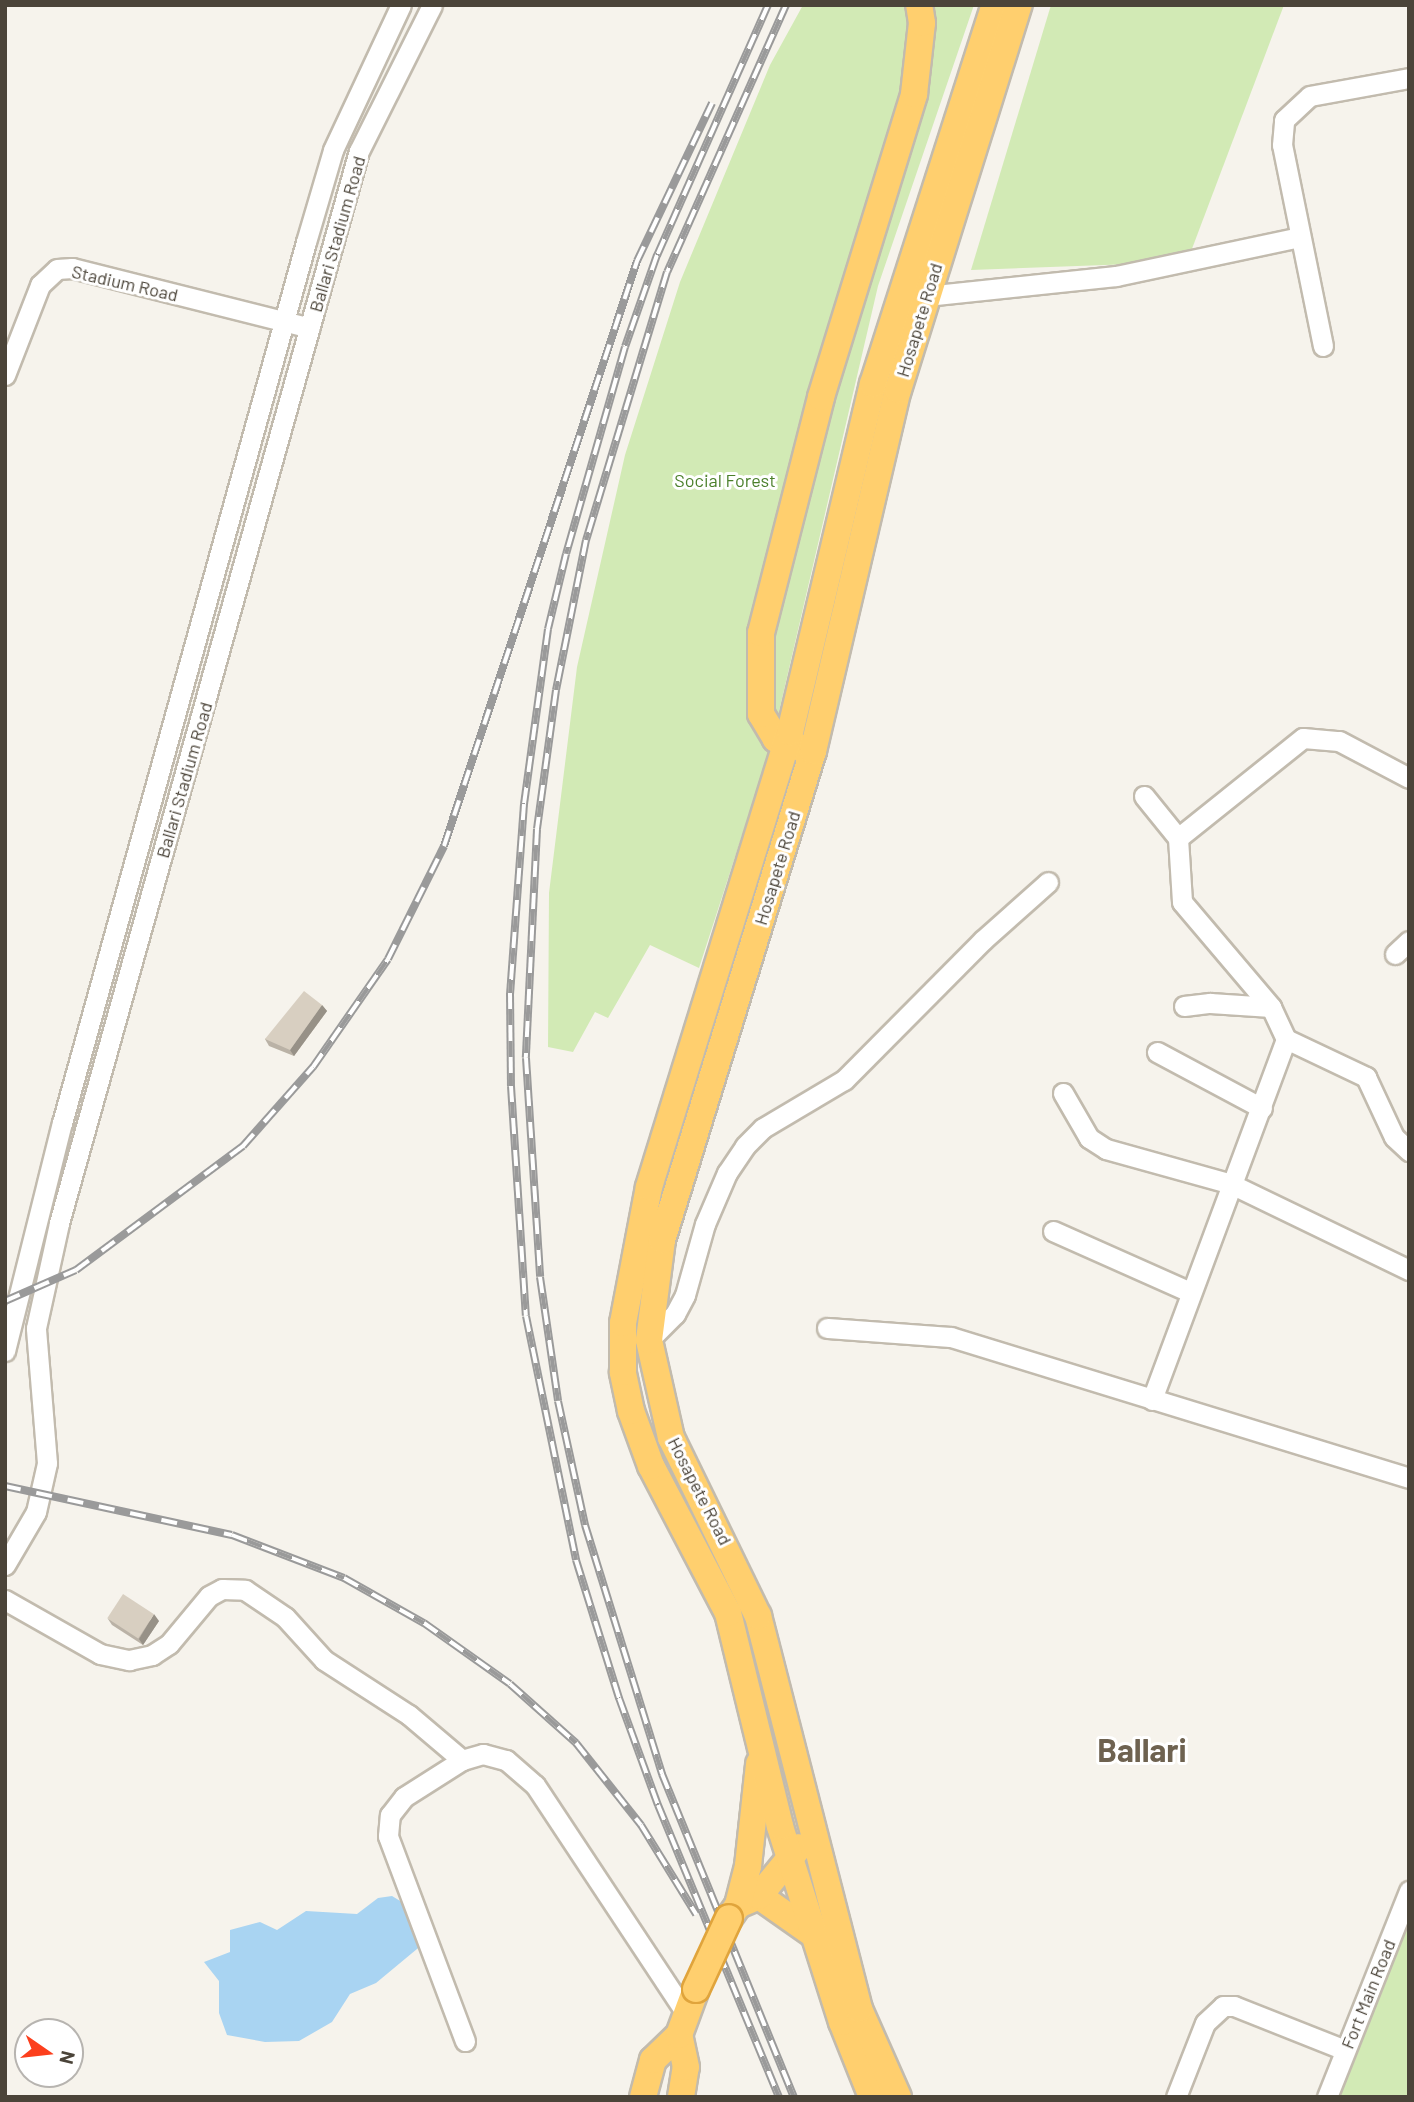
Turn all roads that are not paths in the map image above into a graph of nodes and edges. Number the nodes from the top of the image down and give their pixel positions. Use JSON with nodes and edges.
{"nodes":[{"id":1,"x":401,"y":5,"type":"edge"},
{"id":2,"x":432,"y":5,"type":"edge"},
{"id":3,"x":919,"y":5,"type":"edge"},
{"id":4,"x":995,"y":5,"type":"edge"},
{"id":5,"x":1019,"y":5,"type":"edge"},
{"id":6,"x":1409,"y":78,"type":"edge"},
{"id":7,"x":1300,"y":237,"type":"junction"},
{"id":8,"x":926,"y":296,"type":"junction"},
{"id":9,"x":283,"y":322,"type":"junction"},
{"id":10,"x":310,"y":328,"type":"junction"},
{"id":11,"x":1323,"y":346,"type":"dead end"},
{"id":12,"x":5,"y":375,"type":"edge"},
{"id":13,"x":786,"y":744,"type":"junction"},
{"id":14,"x":813,"y":751,"type":"junction"},
{"id":15,"x":1409,"y":778,"type":"edge"},
{"id":16,"x":1144,"y":796,"type":"dead end"},
{"id":17,"x":1178,"y":838,"type":"junction"},
{"id":18,"x":1048,"y":882,"type":"dead end"},
{"id":19,"x":1184,"y":1006,"type":"dead end"},
{"id":20,"x":1271,"y":1007,"type":"junction"},
{"id":21,"x":1286,"y":1039,"type":"junction"},
{"id":22,"x":1157,"y":1052,"type":"dead end"},
{"id":23,"x":1063,"y":1093,"type":"dead end"},
{"id":24,"x":1262,"y":1108,"type":"junction"},
{"id":25,"x":62,"y":1122,"type":"junction"},
{"id":26,"x":85,"y":1130,"type":"junction"},
{"id":27,"x":1409,"y":1151,"type":"edge"},
{"id":28,"x":1231,"y":1184,"type":"junction"},
{"id":29,"x":1053,"y":1231,"type":"dead end"},
{"id":30,"x":1409,"y":1270,"type":"edge"},
{"id":31,"x":1190,"y":1292,"type":"junction"},
{"id":32,"x":827,"y":1328,"type":"dead end"},
{"id":33,"x":649,"y":1340,"type":"junction"},
{"id":34,"x":5,"y":1351,"type":"edge"},
{"id":35,"x":1152,"y":1400,"type":"junction"},
{"id":36,"x":1409,"y":1478,"type":"edge"},
{"id":37,"x":5,"y":1565,"type":"edge"},
{"id":38,"x":5,"y":1600,"type":"edge"},
{"id":39,"x":761,"y":1741,"type":"junction"},
{"id":40,"x":462,"y":1760,"type":"junction"},
{"id":41,"x":806,"y":1810,"type":"junction"},
{"id":42,"x":780,"y":1826,"type":"junction"},
{"id":43,"x":812,"y":1836,"type":"junction"},
{"id":44,"x":789,"y":1856,"type":"junction"},
{"id":45,"x":748,"y":1866,"type":"junction"},
{"id":46,"x":1409,"y":1891,"type":"edge"},
{"id":47,"x":742,"y":1906,"type":"junction"},
{"id":48,"x":826,"y":1932,"type":"junction"},
{"id":49,"x":682,"y":2024,"type":"junction"},
{"id":50,"x":465,"y":2041,"type":"dead end"},
{"id":51,"x":1345,"y":2050,"type":"junction"},
{"id":52,"x":643,"y":2097,"type":"edge"},
{"id":53,"x":681,"y":2097,"type":"edge"},
{"id":54,"x":872,"y":2097,"type":"edge"},
{"id":55,"x":898,"y":2097,"type":"edge"},
{"id":56,"x":1176,"y":2097,"type":"edge"},
{"id":57,"x":1327,"y":2097,"type":"edge"}],
"edges":[{"from":1,"to":9,"type":"street","name":"Ballari Stadium Road"},
{"from":2,"to":10,"type":"street","name":"Ballari Stadium Road"},
{"from":3,"to":13,"type":"highway"},
{"from":4,"to":13,"type":"highway","name":"Hosapete Road"},
{"from":5,"to":8,"type":"highway","name":"Hosapete Road"},
{"from":6,"to":7,"type":"street"},
{"from":7,"to":8,"type":"street"},
{"from":7,"to":11,"type":"street"},
{"from":8,"to":14,"type":"highway","name":"Hosapete Road"},
{"from":9,"to":10,"type":"street","name":"Stadium Road"},
{"from":9,"to":12,"type":"street","name":"Stadium Road"},
{"from":9,"to":25,"type":"street","name":"Ballari Stadium Road"},
{"from":10,"to":26,"type":"street","name":"Ballari Stadium Road"},
{"from":13,"to":14,"type":"highway"},
{"from":13,"to":39,"type":"highway","name":"Hosapete Road"},
{"from":14,"to":33,"type":"highway","name":"Hosapete Road"},
{"from":15,"to":17,"type":"street"},
{"from":16,"to":17,"type":"street"},
{"from":17,"to":20,"type":"street"},
{"from":18,"to":33,"type":"street"},
{"from":19,"to":20,"type":"street"},
{"from":20,"to":21,"type":"street"},
{"from":21,"to":24,"type":"street"},
{"from":21,"to":27,"type":"street"},
{"from":22,"to":24,"type":"street"},
{"from":23,"to":28,"type":"street"},
{"from":24,"to":28,"type":"street"},
{"from":25,"to":26,"type":"street"},
{"from":25,"to":34,"type":"street","name":"Ballari Stadium Road"},
{"from":26,"to":37,"type":"street","name":"Ballari Stadium Road"},
{"from":28,"to":30,"type":"street"},
{"from":28,"to":31,"type":"street"},
{"from":29,"to":31,"type":"street"},
{"from":31,"to":35,"type":"street"},
{"from":32,"to":35,"type":"street"},
{"from":33,"to":41,"type":"highway","name":"Hosapete Road"},
{"from":35,"to":36,"type":"street"},
{"from":38,"to":40,"type":"street"},
{"from":39,"to":42,"type":"highway","name":"Hosapete Road"},
{"from":39,"to":45,"type":"highway"},
{"from":40,"to":49,"type":"street"},
{"from":40,"to":50,"type":"street"},
{"from":41,"to":42,"type":"highway"},
{"from":41,"to":43,"type":"highway","name":"Hosapete Road"},
{"from":42,"to":44,"type":"highway","name":"Hosapete Road"},
{"from":42,"to":45,"type":"highway"},
{"from":43,"to":44,"type":"highway"},
{"from":43,"to":48,"type":"highway","name":"Hosapete Road"},
{"from":44,"to":47,"type":"highway"},
{"from":44,"to":48,"type":"highway","name":"Hosapete Road"},
{"from":45,"to":47,"type":"highway"},
{"from":46,"to":51,"type":"street","name":"Fort Main Road"},
{"from":47,"to":48,"type":"highway"},
{"from":47,"to":49,"type":"highway","bridge":true},
{"from":48,"to":54,"type":"highway"},
{"from":48,"to":55,"type":"highway"},
{"from":49,"to":52,"type":"highway"},
{"from":49,"to":53,"type":"highway"},
{"from":51,"to":56,"type":"street"},
{"from":51,"to":57,"type":"street","name":"Fort Main Road"}]}
